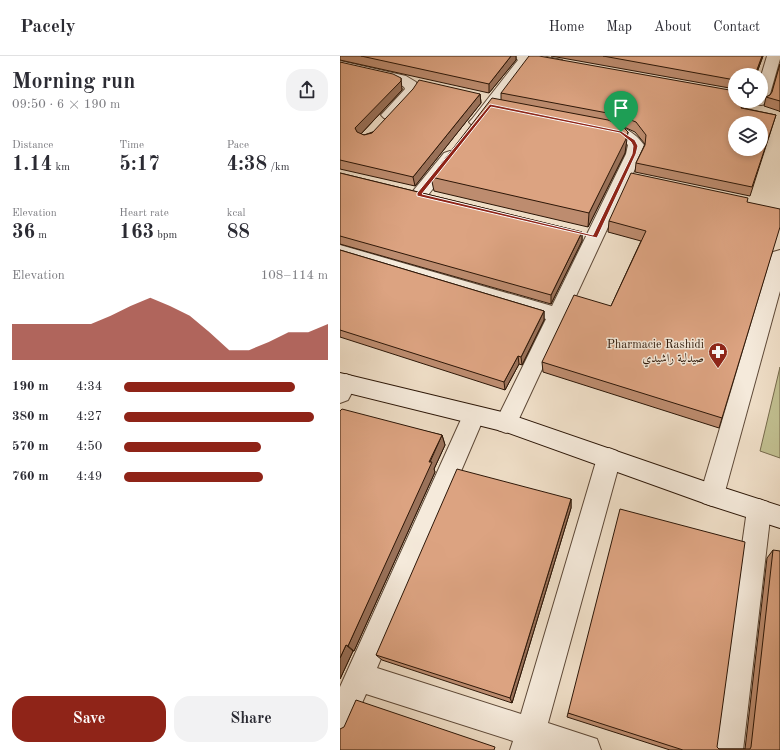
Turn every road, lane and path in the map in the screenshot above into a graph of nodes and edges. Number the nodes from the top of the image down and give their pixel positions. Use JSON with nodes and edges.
{"nodes":[{"id":1,"x":525,"y":56,"type":"edge"},
{"id":2,"x":774,"y":56,"type":"edge"},
{"id":3,"x":340,"y":65,"type":"edge"},
{"id":4,"x":574,"y":66,"type":"edge"},
{"id":5,"x":401,"y":79,"type":"junction"},
{"id":6,"x":422,"y":84,"type":"edge"},
{"id":7,"x":768,"y":86,"type":"edge"},
{"id":8,"x":580,"y":123,"type":"edge"},
{"id":9,"x":377,"y":127,"type":"edge"},
{"id":10,"x":419,"y":195,"type":"edge"},
{"id":11,"x":340,"y":251,"type":"edge"},
{"id":12,"x":780,"y":257,"type":"edge"},
{"id":13,"x":558,"y":315,"type":"junction"},
{"id":14,"x":342,"y":386,"type":"edge"},
{"id":15,"x":474,"y":415,"type":"junction"},
{"id":16,"x":506,"y":423,"type":"junction"},
{"id":17,"x":609,"y":458,"type":"junction"},
{"id":18,"x":712,"y":495,"type":"junction"},
{"id":19,"x":770,"y":513,"type":"edge"},
{"id":20,"x":359,"y":677,"type":"junction"},
{"id":21,"x":340,"y":720,"type":"edge"},
{"id":22,"x":528,"y":741,"type":"edge"},
{"id":23,"x":586,"y":750,"type":"edge"},
{"id":24,"x":728,"y":750,"type":"edge"}],
"edges":[{"from":1,"to":4,"type":"street"},
{"from":1,"to":10,"type":"street"},
{"from":2,"to":7,"type":"street"},
{"from":3,"to":5,"type":"street"},
{"from":5,"to":6,"type":"street"},
{"from":5,"to":9,"type":"street"},
{"from":8,"to":13,"type":"street"},
{"from":11,"to":13,"type":"street"},
{"from":12,"to":18,"type":"street"},
{"from":13,"to":16,"type":"street"},
{"from":14,"to":15,"type":"street"},
{"from":15,"to":16,"type":"street"},
{"from":15,"to":20,"type":"street"},
{"from":16,"to":17,"type":"street"},
{"from":17,"to":18,"type":"street"},
{"from":17,"to":22,"type":"street"},
{"from":18,"to":19,"type":"street"},
{"from":19,"to":24,"type":"street"},
{"from":20,"to":21,"type":"street"},
{"from":20,"to":22,"type":"street"},
{"from":22,"to":23,"type":"street"}]}
